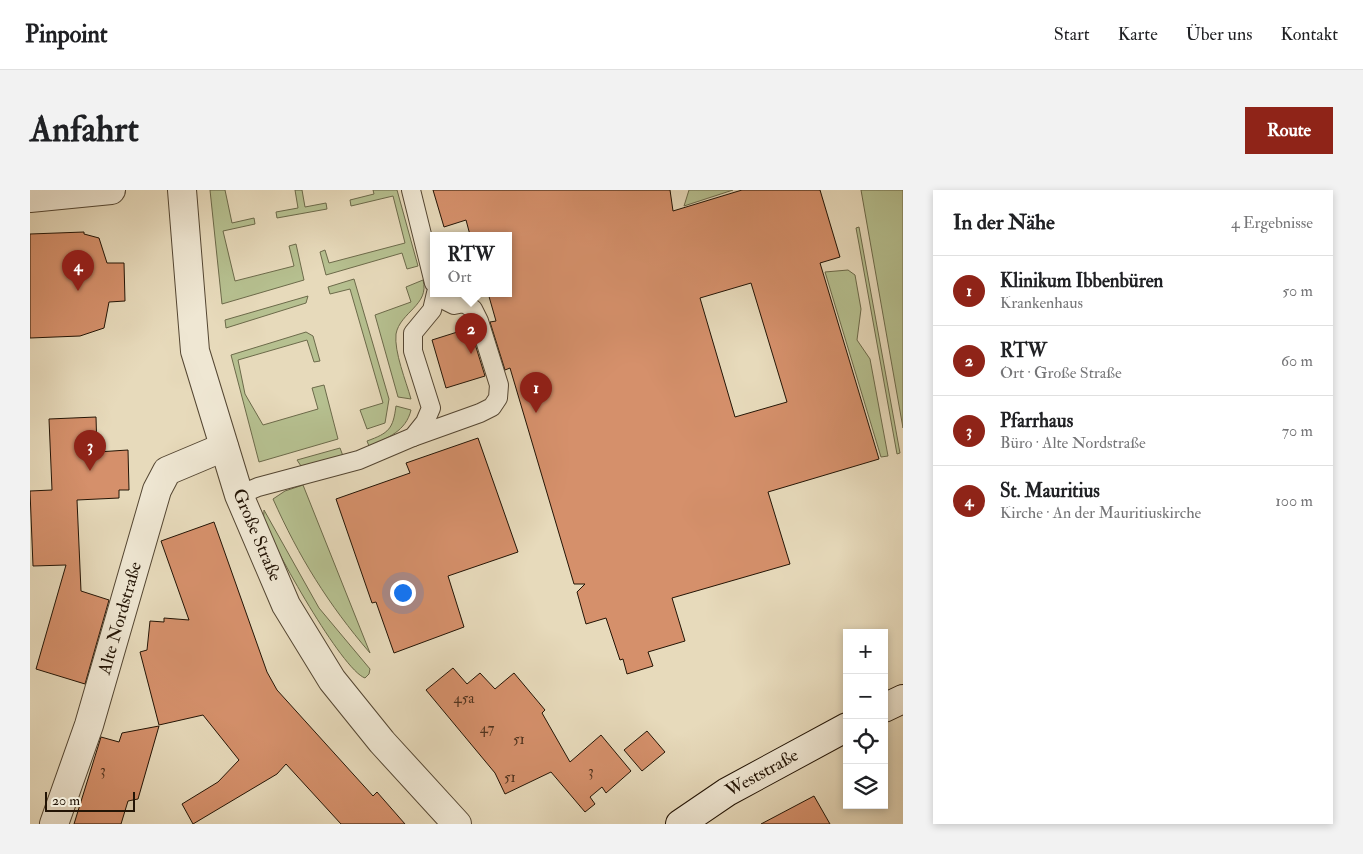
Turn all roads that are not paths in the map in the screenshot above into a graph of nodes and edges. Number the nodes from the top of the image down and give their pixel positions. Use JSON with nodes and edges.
{"nodes":[{"id":1,"x":111,"y":190,"type":"edge"},
{"id":2,"x":182,"y":190,"type":"edge"},
{"id":3,"x":411,"y":190,"type":"edge"},
{"id":4,"x":30,"y":198,"type":"edge"},
{"id":5,"x":430,"y":269,"type":"edge"},
{"id":6,"x":434,"y":297,"type":"edge"},
{"id":7,"x":444,"y":297,"type":"edge"},
{"id":8,"x":412,"y":437,"type":"junction"},
{"id":9,"x":224,"y":447,"type":"junction"},
{"id":10,"x":239,"y":495,"type":"junction"},
{"id":11,"x":903,"y":699,"type":"edge"},
{"id":12,"x":888,"y":706,"type":"edge"},
{"id":13,"x":843,"y":729,"type":"edge"},
{"id":14,"x":54,"y":824,"type":"edge"},
{"id":15,"x":457,"y":824,"type":"edge"},
{"id":16,"x":680,"y":824,"type":"edge"}],
"edges":[{"from":1,"to":4,"type":"street"},
{"from":2,"to":9,"type":"street","name":"Große Straße"},
{"from":3,"to":5,"type":"lane"},
{"from":6,"to":8,"type":"lane"},
{"from":7,"to":8,"type":"lane"},
{"from":8,"to":10,"type":"lane"},
{"from":9,"to":10,"type":"street","name":"Große Straße"},
{"from":9,"to":14,"type":"street","name":"Alte Nordstraße"},
{"from":10,"to":15,"type":"street","name":"Große Straße"},
{"from":11,"to":12,"type":"street"},
{"from":13,"to":16,"type":"street","name":"Weststraße"}]}
